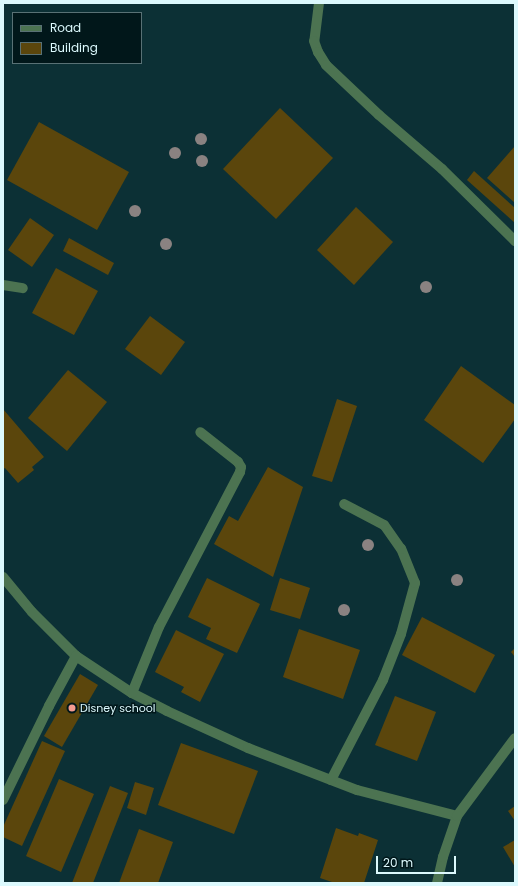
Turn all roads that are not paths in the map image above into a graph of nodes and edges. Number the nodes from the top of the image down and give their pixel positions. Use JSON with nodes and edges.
{"nodes":[{"id":1,"x":320,"y":3,"type":"edge"},
{"id":2,"x":515,"y":241,"type":"edge"},
{"id":3,"x":3,"y":285,"type":"edge"},
{"id":4,"x":23,"y":288,"type":"dead end"},
{"id":5,"x":200,"y":432,"type":"dead end"},
{"id":6,"x":344,"y":504,"type":"dead end"},
{"id":7,"x":3,"y":577,"type":"edge"},
{"id":8,"x":76,"y":656,"type":"junction"},
{"id":9,"x":132,"y":693,"type":"junction"},
{"id":10,"x":515,"y":738,"type":"edge"},
{"id":11,"x":331,"y":780,"type":"junction"},
{"id":12,"x":3,"y":800,"type":"edge"},
{"id":13,"x":457,"y":816,"type":"junction"},
{"id":14,"x":437,"y":883,"type":"edge"}],
"edges":[{"from":1,"to":2,"type":"street"},
{"from":3,"to":4,"type":"street"},
{"from":5,"to":9,"type":"street"},
{"from":6,"to":11,"type":"street"},
{"from":7,"to":8,"type":"street"},
{"from":8,"to":9,"type":"street"},
{"from":8,"to":12,"type":"street"},
{"from":9,"to":11,"type":"street"},
{"from":10,"to":13,"type":"street"},
{"from":11,"to":13,"type":"street"},
{"from":13,"to":14,"type":"street"}]}
